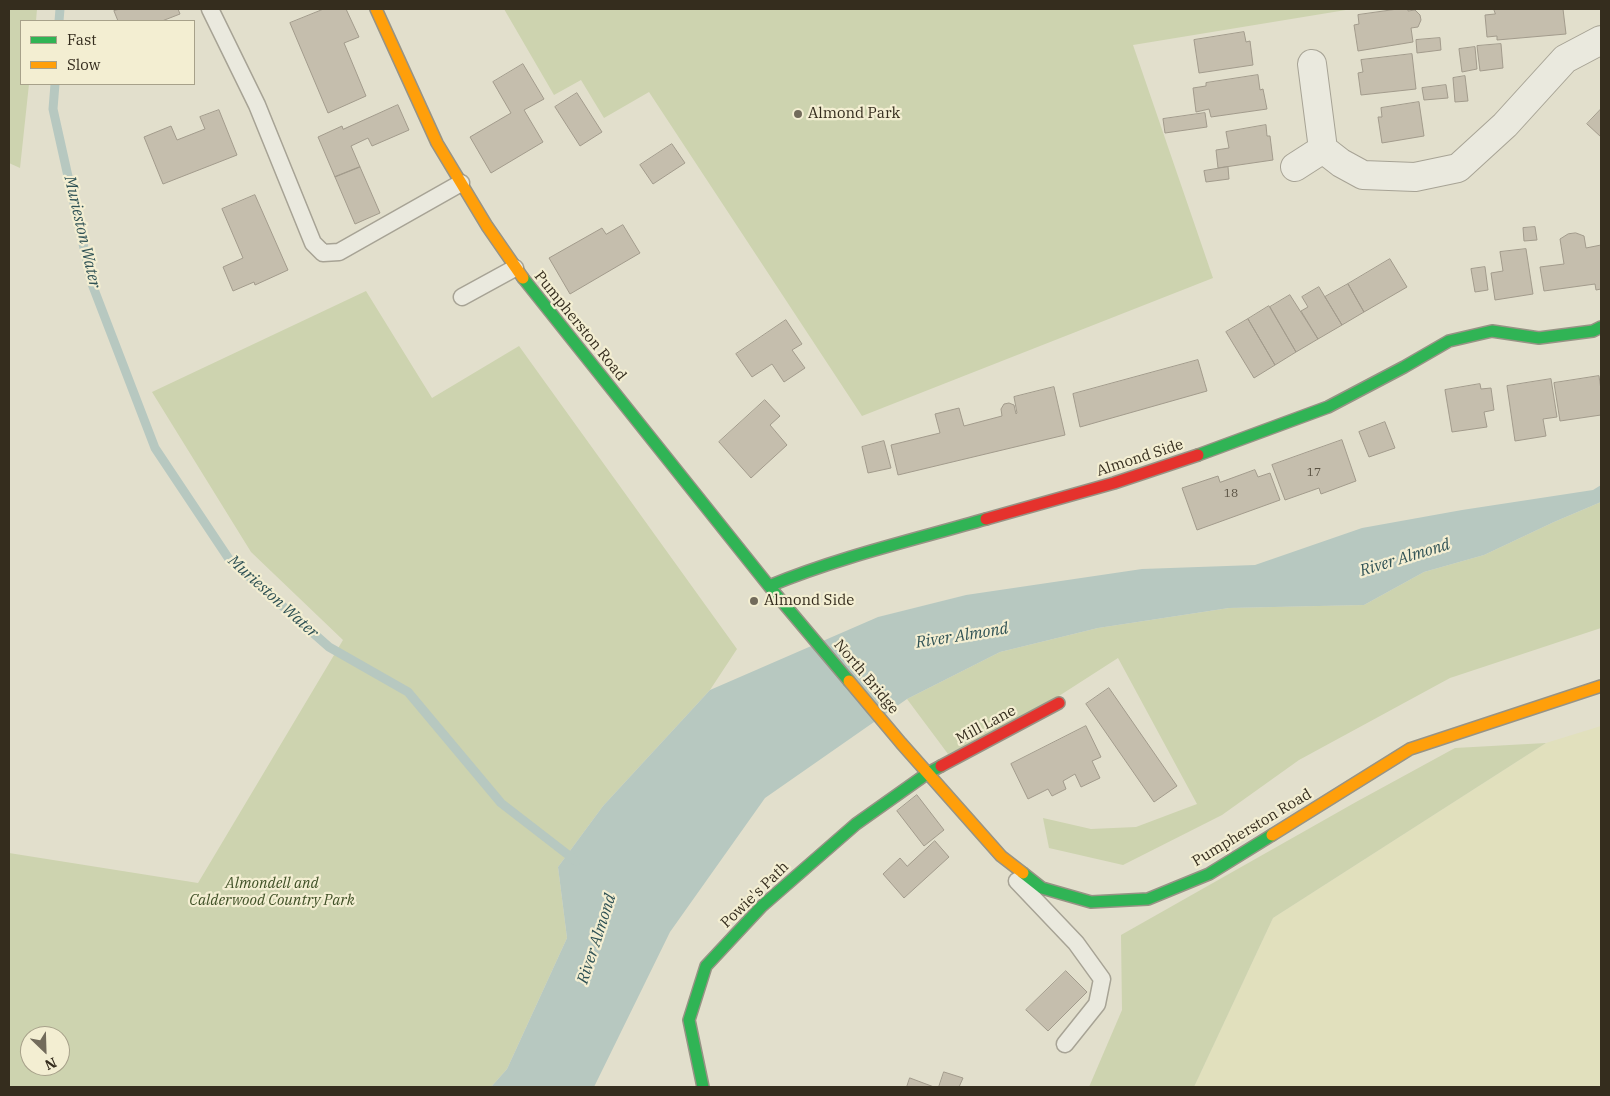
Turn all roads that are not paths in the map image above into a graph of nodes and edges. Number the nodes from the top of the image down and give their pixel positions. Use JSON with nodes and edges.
{"nodes":[{"id":1,"x":210,"y":9,"type":"edge"},
{"id":2,"x":376,"y":9,"type":"edge"},
{"id":3,"x":1601,"y":40,"type":"edge"},
{"id":4,"x":1312,"y":64,"type":"dead end"},
{"id":5,"x":1323,"y":149,"type":"junction"},
{"id":6,"x":1295,"y":167,"type":"dead end"},
{"id":7,"x":460,"y":183,"type":"junction"},
{"id":8,"x":515,"y":268,"type":"junction"},
{"id":9,"x":462,"y":297,"type":"dead end"},
{"id":10,"x":1601,"y":327,"type":"edge"},
{"id":11,"x":770,"y":586,"type":"junction"},
{"id":12,"x":807,"y":631,"type":"joint"},
{"id":13,"x":1601,"y":686,"type":"edge"},
{"id":14,"x":1059,"y":703,"type":"dead end"},
{"id":15,"x":901,"y":743,"type":"joint"},
{"id":16,"x":928,"y":773,"type":"junction"},
{"id":17,"x":1001,"y":856,"type":"junction"},
{"id":18,"x":1065,"y":1044,"type":"dead end"},
{"id":19,"x":703,"y":1087,"type":"edge"}],
"edges":[{"from":1,"to":7,"type":"lane"},
{"from":2,"to":7,"type":"main road","name":"Pumpherston Road"},
{"from":3,"to":5,"type":"street"},
{"from":4,"to":5,"type":"street"},
{"from":5,"to":6,"type":"street"},
{"from":7,"to":8,"type":"main road","name":"Pumpherston Road"},
{"from":8,"to":9,"type":"lane"},
{"from":8,"to":11,"type":"main road","name":"Pumpherston Road"},
{"from":10,"to":11,"type":"main road","name":"Almond Side"},
{"from":11,"to":12,"type":"main road","name":"Pumpherston Road"},
{"from":12,"to":15,"type":"main road","name":"North Bridge"},
{"from":13,"to":17,"type":"main road","name":"Pumpherston Road"},
{"from":14,"to":16,"type":"main road","name":"Mill Lane"},
{"from":15,"to":16,"type":"main road","name":"Pumpherston Road"},
{"from":16,"to":17,"type":"main road","name":"Pumpherston Road"},
{"from":16,"to":19,"type":"main road","name":"Powie's Path"},
{"from":17,"to":18,"type":"lane"}]}
